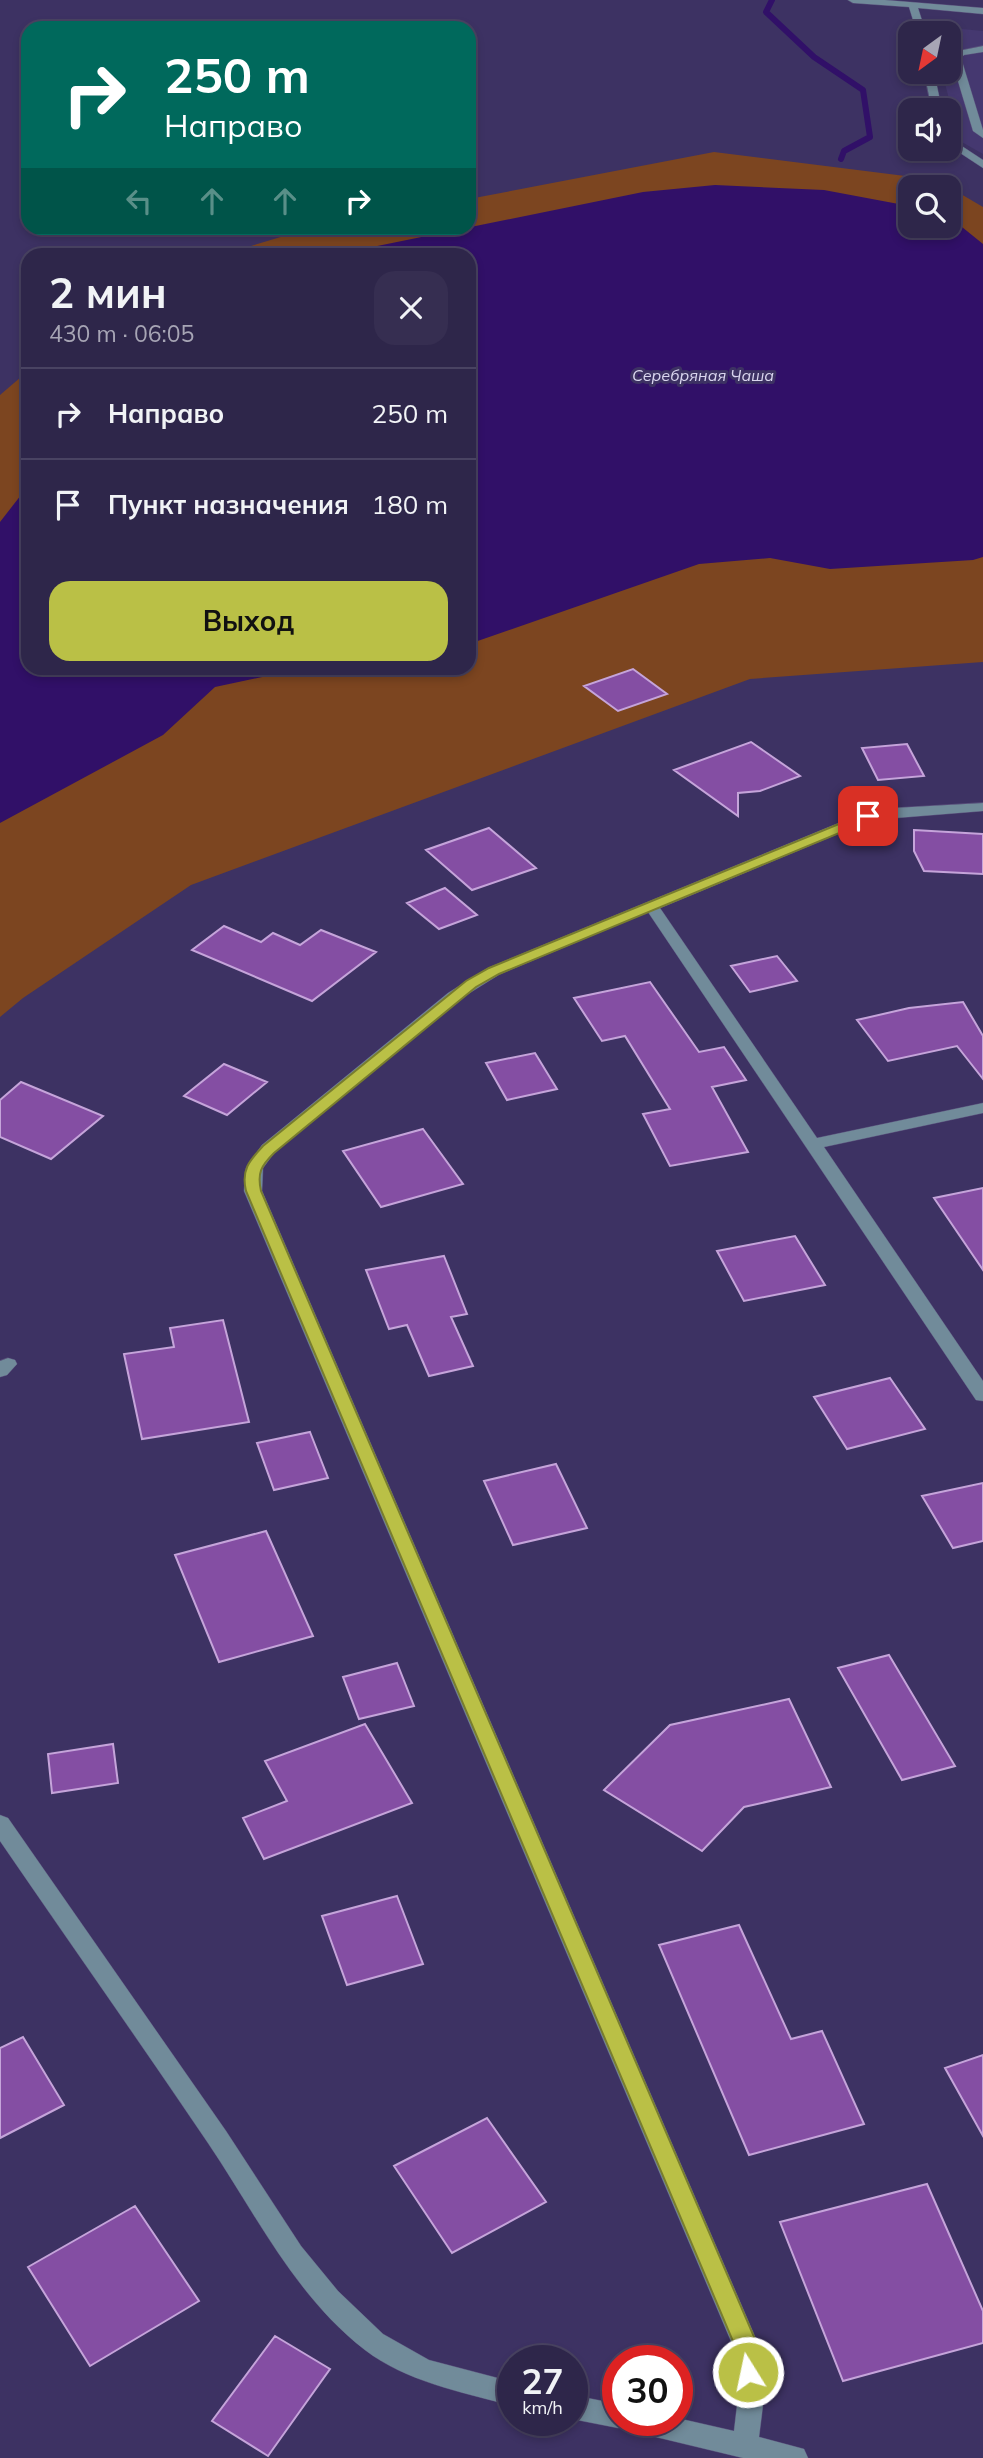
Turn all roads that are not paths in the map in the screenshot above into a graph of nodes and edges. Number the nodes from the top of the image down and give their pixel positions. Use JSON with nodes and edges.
{"nodes":[{"id":1,"x":853,"y":0,"type":"edge"},
{"id":2,"x":913,"y":5,"type":"junction"},
{"id":3,"x":980,"y":11,"type":"edge"},
{"id":4,"x":917,"y":21,"type":"edge"},
{"id":5,"x":983,"y":23,"type":"edge"},
{"id":6,"x":983,"y":49,"type":"edge"},
{"id":7,"x":983,"y":135,"type":"edge"},
{"id":8,"x":961,"y":149,"type":"edge"},
{"id":9,"x":983,"y":165,"type":"edge"},
{"id":10,"x":983,"y":807,"type":"edge"},
{"id":11,"x":651,"y":905,"type":"junction"},
{"id":12,"x":983,"y":1108,"type":"edge"},
{"id":13,"x":813,"y":1143,"type":"junction"},
{"id":14,"x":983,"y":1395,"type":"edge"},
{"id":15,"x":0,"y":1824,"type":"edge"},
{"id":16,"x":497,"y":2390,"type":"edge"},
{"id":17,"x":693,"y":2434,"type":"edge"},
{"id":18,"x":745,"y":2446,"type":"junction"},
{"id":19,"x":795,"y":2458,"type":"edge"}],
"edges":[{"from":1,"to":2,"type":"street"},
{"from":2,"to":3,"type":"street"},
{"from":2,"to":4,"type":"street"},
{"from":3,"to":5,"type":"street"},
{"from":6,"to":7,"type":"street"},
{"from":8,"to":9,"type":"street"},
{"from":10,"to":11,"type":"street"},
{"from":11,"to":13,"type":"street"},
{"from":11,"to":18,"type":"street"},
{"from":12,"to":13,"type":"street"},
{"from":13,"to":14,"type":"street"},
{"from":15,"to":16,"type":"street"},
{"from":17,"to":18,"type":"street"},
{"from":18,"to":19,"type":"street"}]}
